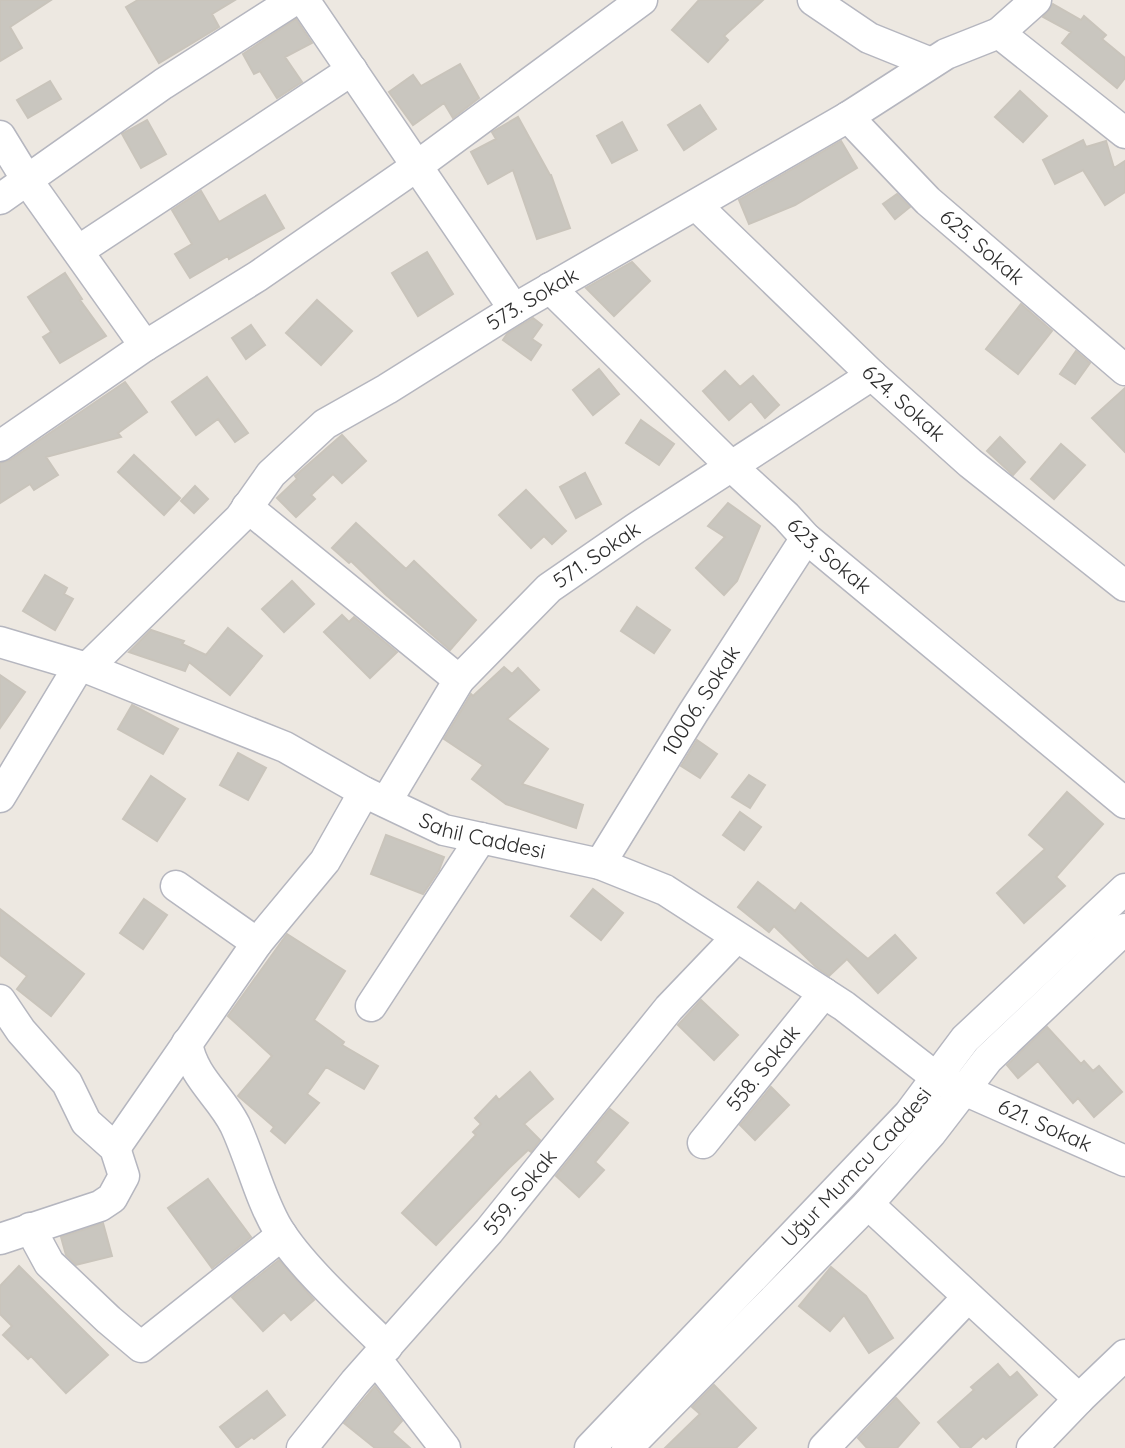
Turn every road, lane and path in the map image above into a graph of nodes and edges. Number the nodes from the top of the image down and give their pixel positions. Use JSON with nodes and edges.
{"nodes":[{"id":1,"x":294,"y":0,"type":"edge"},
{"id":2,"x":304,"y":0,"type":"edge"},
{"id":3,"x":642,"y":0,"type":"edge"},
{"id":4,"x":1036,"y":0,"type":"edge"},
{"id":5,"x":831,"y":5,"type":"edge"},
{"id":6,"x":999,"y":33,"type":"junction"},
{"id":7,"x":931,"y":63,"type":"junction"},
{"id":8,"x":352,"y":70,"type":"junction"},
{"id":9,"x":848,"y":117,"type":"junction"},
{"id":10,"x":1125,"y":133,"type":"edge"},
{"id":11,"x":0,"y":136,"type":"edge"},
{"id":12,"x":417,"y":166,"type":"junction"},
{"id":13,"x":27,"y":180,"type":"junction"},
{"id":14,"x":0,"y":199,"type":"edge"},
{"id":15,"x":696,"y":205,"type":"junction"},
{"id":16,"x":78,"y":251,"type":"junction"},
{"id":17,"x":550,"y":288,"type":"junction"},
{"id":18,"x":514,"y":309,"type":"junction"},
{"id":19,"x":145,"y":346,"type":"junction"},
{"id":20,"x":1125,"y":370,"type":"edge"},
{"id":21,"x":872,"y":375,"type":"junction"},
{"id":22,"x":0,"y":446,"type":"edge"},
{"id":23,"x":731,"y":466,"type":"junction"},
{"id":24,"x":247,"y":507,"type":"junction"},
{"id":25,"x":806,"y":538,"type":"junction"},
{"id":26,"x":1125,"y":586,"type":"edge"},
{"id":27,"x":0,"y":642,"type":"edge"},
{"id":28,"x":83,"y":667,"type":"junction"},
{"id":29,"x":459,"y":680,"type":"junction"},
{"id":30,"x":0,"y":797,"type":"edge"},
{"id":31,"x":375,"y":797,"type":"junction"},
{"id":32,"x":1125,"y":803,"type":"edge"},
{"id":33,"x":481,"y":838,"type":"junction"},
{"id":34,"x":600,"y":864,"type":"junction"},
{"id":35,"x":176,"y":886,"type":"dead end"},
{"id":36,"x":1125,"y":889,"type":"edge"},
{"id":37,"x":1125,"y":929,"type":"edge"},
{"id":38,"x":736,"y":938,"type":"junction"},
{"id":39,"x":257,"y":943,"type":"junction"},
{"id":40,"x":824,"y":993,"type":"junction"},
{"id":41,"x":371,"y":1006,"type":"dead end"},
{"id":42,"x":3,"y":1011,"type":"edge"},
{"id":43,"x":187,"y":1043,"type":"junction"},
{"id":44,"x":937,"y":1078,"type":"junction"},
{"id":45,"x":966,"y":1090,"type":"junction"},
{"id":46,"x":703,"y":1143,"type":"dead end"},
{"id":47,"x":115,"y":1148,"type":"junction"},
{"id":48,"x":1125,"y":1161,"type":"edge"},
{"id":49,"x":868,"y":1204,"type":"junction"},
{"id":50,"x":30,"y":1228,"type":"junction"},
{"id":51,"x":282,"y":1235,"type":"junction"},
{"id":52,"x":0,"y":1239,"type":"edge"},
{"id":53,"x":968,"y":1297,"type":"junction"},
{"id":54,"x":381,"y":1353,"type":"junction"},
{"id":55,"x":1125,"y":1355,"type":"edge"},
{"id":56,"x":1079,"y":1399,"type":"junction"},
{"id":57,"x":302,"y":1448,"type":"edge"},
{"id":58,"x":445,"y":1448,"type":"edge"},
{"id":59,"x":590,"y":1448,"type":"edge"},
{"id":60,"x":627,"y":1448,"type":"edge"},
{"id":61,"x":824,"y":1448,"type":"edge"},
{"id":62,"x":1032,"y":1448,"type":"edge"}],
"edges":[{"from":1,"to":13,"type":"street"},
{"from":2,"to":8,"type":"street"},
{"from":3,"to":12,"type":"street"},
{"from":4,"to":6,"type":"street","name":"573. Sokak"},
{"from":5,"to":7,"type":"street"},
{"from":6,"to":7,"type":"street","name":"573. Sokak"},
{"from":6,"to":10,"type":"street"},
{"from":7,"to":9,"type":"street","name":"573. Sokak"},
{"from":8,"to":12,"type":"street"},
{"from":8,"to":16,"type":"street"},
{"from":9,"to":15,"type":"street","name":"573. Sokak"},
{"from":9,"to":20,"type":"street","name":"625. Sokak"},
{"from":11,"to":13,"type":"street"},
{"from":12,"to":18,"type":"street"},
{"from":12,"to":19,"type":"street"},
{"from":13,"to":14,"type":"street"},
{"from":13,"to":16,"type":"street"},
{"from":15,"to":17,"type":"street","name":"573. Sokak"},
{"from":15,"to":21,"type":"street","name":"624. Sokak"},
{"from":16,"to":19,"type":"street"},
{"from":17,"to":18,"type":"street","name":"573. Sokak"},
{"from":17,"to":23,"type":"street","name":"623. Sokak"},
{"from":18,"to":24,"type":"street","name":"573. Sokak"},
{"from":19,"to":22,"type":"street"},
{"from":21,"to":23,"type":"street","name":"571. Sokak"},
{"from":21,"to":26,"type":"street","name":"624. Sokak"},
{"from":23,"to":25,"type":"street","name":"623. Sokak"},
{"from":23,"to":29,"type":"street","name":"571. Sokak"},
{"from":24,"to":28,"type":"street","name":"573. Sokak"},
{"from":24,"to":29,"type":"street"},
{"from":25,"to":32,"type":"street","name":"623. Sokak"},
{"from":25,"to":34,"type":"street","name":"10006. Sokak"},
{"from":27,"to":28,"type":"street","name":"Sahil Caddesi"},
{"from":28,"to":30,"type":"street","name":"573. Sokak"},
{"from":28,"to":31,"type":"street","name":"Sahil Caddesi"},
{"from":29,"to":31,"type":"street","name":"571. Sokak"},
{"from":31,"to":33,"type":"street","name":"Sahil Caddesi"},
{"from":31,"to":39,"type":"street","name":"571. Sokak"},
{"from":33,"to":34,"type":"street","name":"Sahil Caddesi"},
{"from":33,"to":41,"type":"street"},
{"from":34,"to":38,"type":"street","name":"Sahil Caddesi"},
{"from":35,"to":39,"type":"street"},
{"from":36,"to":44,"type":"street","name":"Uğur Mumcu Caddesi"},
{"from":37,"to":45,"type":"street","name":"Uğur Mumcu Caddesi"},
{"from":38,"to":40,"type":"street","name":"Sahil Caddesi"},
{"from":38,"to":54,"type":"street","name":"559. Sokak"},
{"from":39,"to":43,"type":"street","name":"571. Sokak"},
{"from":40,"to":44,"type":"street","name":"Sahil Caddesi"},
{"from":40,"to":46,"type":"street","name":"558. Sokak"},
{"from":42,"to":47,"type":"street"},
{"from":43,"to":47,"type":"street","name":"571. Sokak"},
{"from":43,"to":51,"type":"street"},
{"from":44,"to":45,"type":"street","name":"621. Sokak"},
{"from":44,"to":59,"type":"street","name":"Uğur Mumcu Caddesi"},
{"from":45,"to":48,"type":"street","name":"621. Sokak"},
{"from":45,"to":49,"type":"street","name":"Uğur Mumcu Caddesi"},
{"from":47,"to":50,"type":"street"},
{"from":49,"to":53,"type":"street"},
{"from":49,"to":60,"type":"street","name":"Uğur Mumcu Caddesi"},
{"from":50,"to":51,"type":"street"},
{"from":50,"to":52,"type":"street"},
{"from":51,"to":54,"type":"street"},
{"from":53,"to":56,"type":"street"},
{"from":53,"to":61,"type":"street"},
{"from":54,"to":57,"type":"street","name":"559. Sokak"},
{"from":54,"to":58,"type":"street"},
{"from":55,"to":56,"type":"street"},
{"from":56,"to":62,"type":"street"}]}
